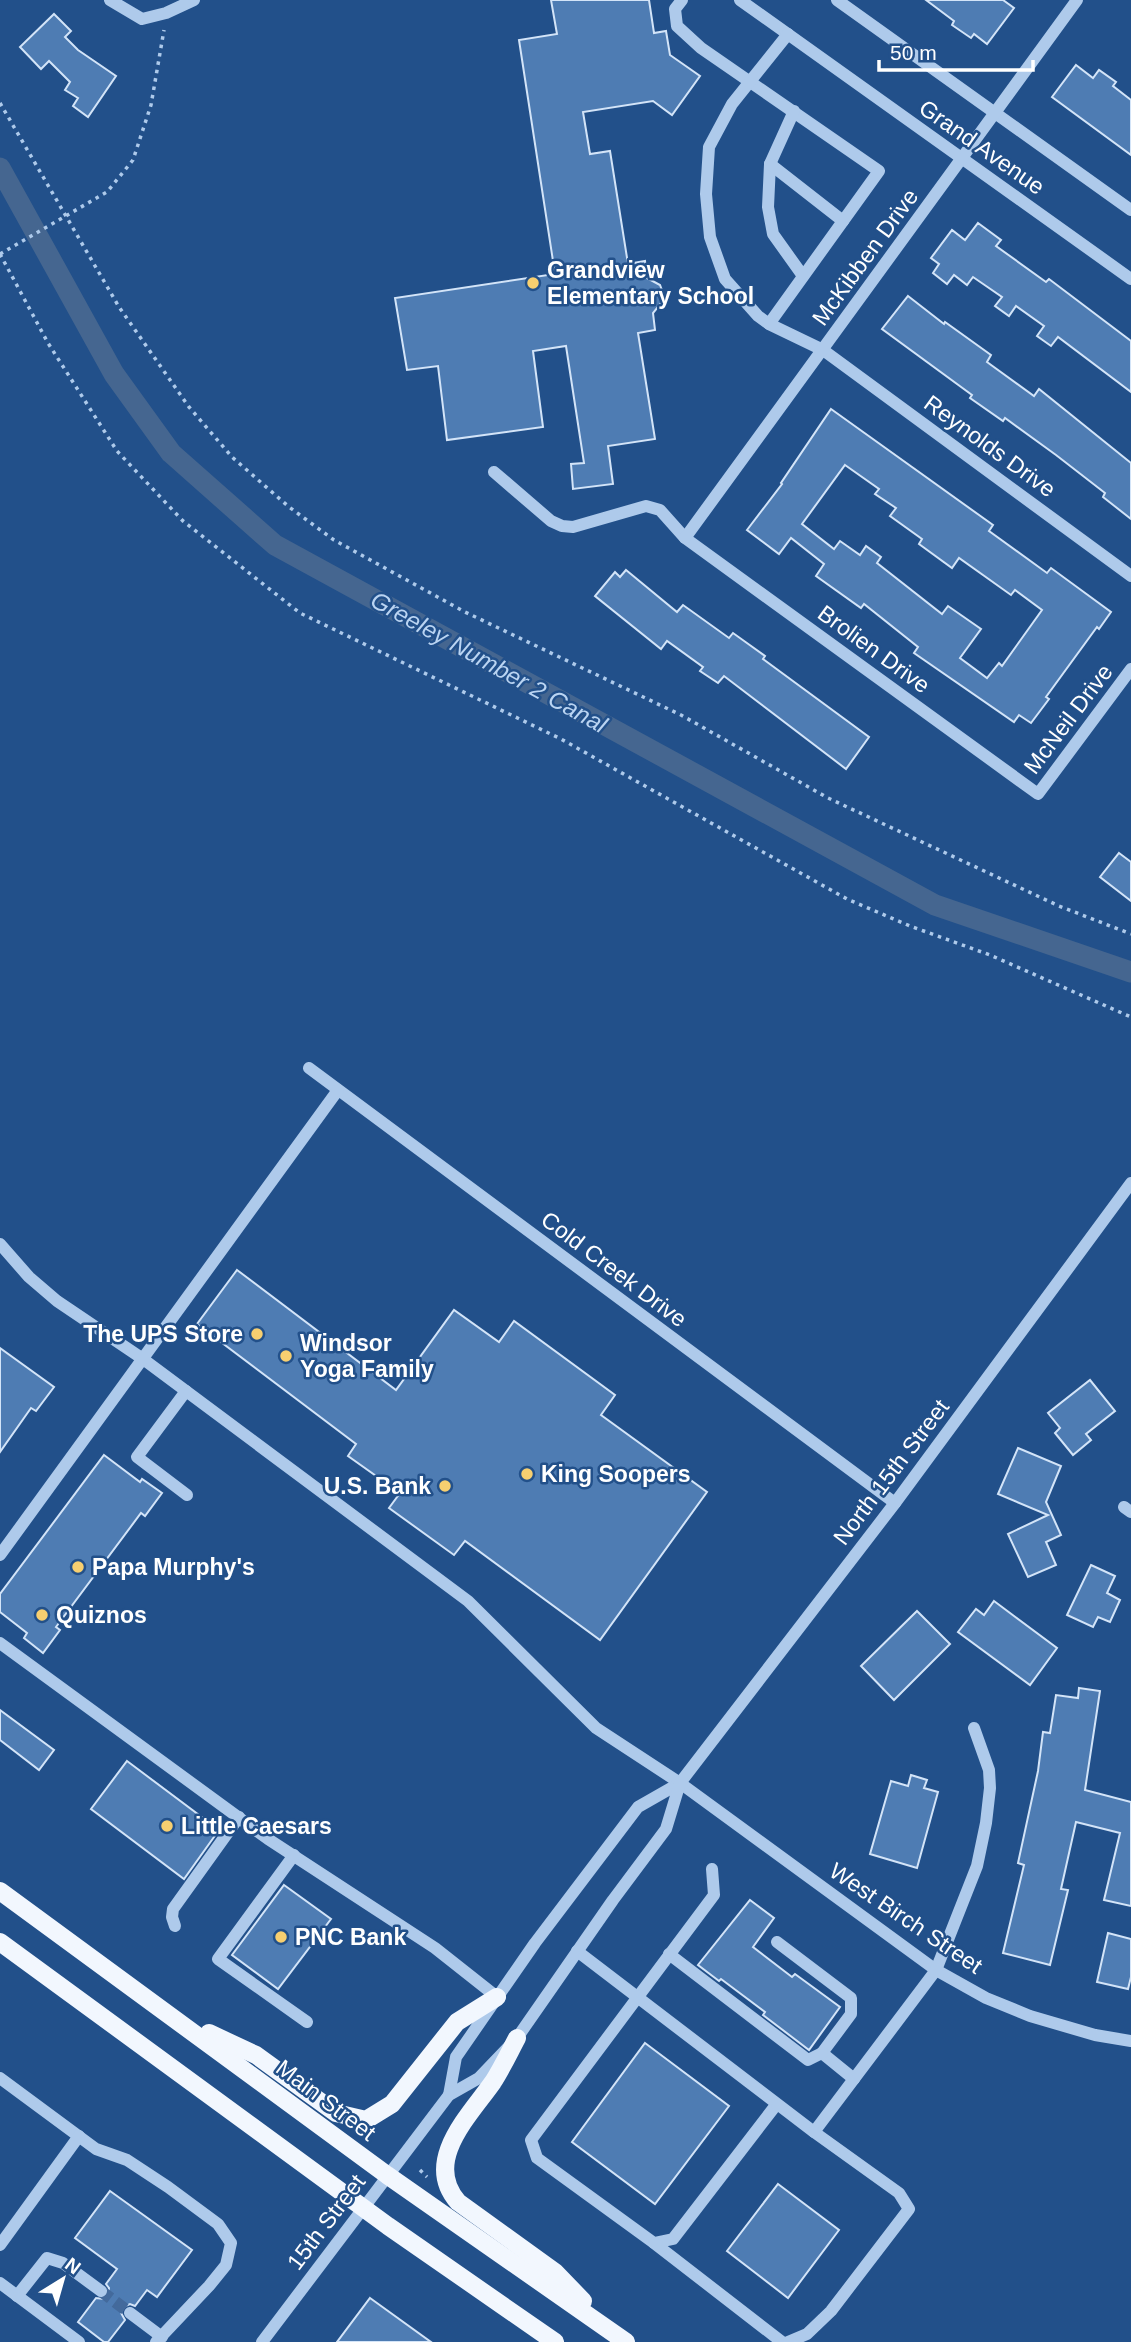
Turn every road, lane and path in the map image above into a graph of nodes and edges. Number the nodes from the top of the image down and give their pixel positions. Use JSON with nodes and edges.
{"nodes":[{"id":1,"x":110,"y":0,"type":"edge"},
{"id":2,"x":194,"y":0,"type":"edge"},
{"id":3,"x":682,"y":0,"type":"edge"},
{"id":4,"x":740,"y":0,"type":"edge"},
{"id":5,"x":837,"y":0,"type":"edge"},
{"id":6,"x":1077,"y":0,"type":"edge"},
{"id":7,"x":166,"y":13,"type":"junction"},
{"id":8,"x":788,"y":34,"type":"junction"},
{"id":9,"x":751,"y":81,"type":"junction"},
{"id":10,"x":0,"y":103,"type":"edge"},
{"id":11,"x":794,"y":111,"type":"junction"},
{"id":12,"x":995,"y":113,"type":"junction"},
{"id":13,"x":962,"y":158,"type":"junction"},
{"id":14,"x":770,"y":164,"type":"junction"},
{"id":15,"x":1131,"y":210,"type":"edge"},
{"id":16,"x":65,"y":216,"type":"junction"},
{"id":17,"x":843,"y":221,"type":"junction"},
{"id":18,"x":0,"y":254,"type":"edge"},
{"id":19,"x":803,"y":276,"type":"junction"},
{"id":20,"x":1131,"y":279,"type":"edge"},
{"id":21,"x":769,"y":324,"type":"junction"},
{"id":22,"x":823,"y":350,"type":"junction"},
{"id":23,"x":494,"y":472,"type":"dead end"},
{"id":24,"x":685,"y":538,"type":"junction"},
{"id":25,"x":1131,"y":576,"type":"edge"},
{"id":26,"x":1131,"y":669,"type":"edge"},
{"id":27,"x":1038,"y":794,"type":"joint"},
{"id":28,"x":1131,"y":934,"type":"edge"},
{"id":29,"x":1131,"y":1017,"type":"edge"},
{"id":30,"x":309,"y":1068,"type":"dead end"},
{"id":31,"x":338,"y":1090,"type":"junction"},
{"id":32,"x":1131,"y":1183,"type":"edge"},
{"id":33,"x":0,"y":1244,"type":"edge"},
{"id":34,"x":143,"y":1359,"type":"junction"},
{"id":35,"x":186,"y":1391,"type":"junction"},
{"id":36,"x":187,"y":1495,"type":"dead end"},
{"id":37,"x":895,"y":1503,"type":"junction"},
{"id":38,"x":0,"y":1555,"type":"edge"},
{"id":39,"x":0,"y":1643,"type":"edge"},
{"id":40,"x":974,"y":1728,"type":"dead end"},
{"id":41,"x":680,"y":1783,"type":"junction"},
{"id":42,"x":239,"y":1817,"type":"junction"},
{"id":43,"x":295,"y":1854,"type":"junction"},
{"id":44,"x":712,"y":1869,"type":"dead end"},
{"id":45,"x":586,"y":1875,"type":"joint"},
{"id":46,"x":0,"y":1891,"type":"edge"},
{"id":47,"x":612,"y":1900,"type":"joint"},
{"id":48,"x":0,"y":1903,"type":"edge"},
{"id":49,"x":40,"y":1921,"type":"junction"},
{"id":50,"x":175,"y":1926,"type":"dead end"},
{"id":51,"x":0,"y":1942,"type":"edge"},
{"id":52,"x":777,"y":1942,"type":"dead end"},
{"id":53,"x":577,"y":1951,"type":"junction"},
{"id":54,"x":9,"y":1952,"type":"edge"},
{"id":55,"x":669,"y":1954,"type":"junction"},
{"id":56,"x":936,"y":1970,"type":"junction"},
{"id":57,"x":497,"y":1997,"type":"junction"},
{"id":58,"x":637,"y":1997,"type":"junction"},
{"id":59,"x":176,"y":2018,"type":"junction"},
{"id":60,"x":307,"y":2022,"type":"dead end"},
{"id":61,"x":517,"y":2038,"type":"junction"},
{"id":62,"x":1131,"y":2041,"type":"edge"},
{"id":63,"x":822,"y":2053,"type":"junction"},
{"id":64,"x":0,"y":2078,"type":"edge"},
{"id":65,"x":854,"y":2079,"type":"junction"},
{"id":66,"x":449,"y":2095,"type":"junction"},
{"id":67,"x":776,"y":2105,"type":"junction"},
{"id":68,"x":814,"y":2132,"type":"junction"},
{"id":69,"x":79,"y":2136,"type":"junction"},
{"id":70,"x":387,"y":2175,"type":"junction"},
{"id":71,"x":364,"y":2208,"type":"junction"},
{"id":72,"x":654,"y":2243,"type":"junction"},
{"id":73,"x":0,"y":2245,"type":"edge"},
{"id":74,"x":0,"y":2283,"type":"edge"},
{"id":75,"x":101,"y":2291,"type":"tunnel mouth"},
{"id":76,"x":17,"y":2296,"type":"junction"},
{"id":77,"x":130,"y":2313,"type":"tunnel mouth"},
{"id":78,"x":609,"y":2329,"type":"junction"},
{"id":79,"x":159,"y":2339,"type":"edge"},
{"id":80,"x":79,"y":2342,"type":"edge"},
{"id":81,"x":262,"y":2342,"type":"edge"},
{"id":82,"x":555,"y":2342,"type":"edge"},
{"id":83,"x":626,"y":2342,"type":"edge"},
{"id":84,"x":782,"y":2342,"type":"edge"},
{"id":85,"x":788,"y":2342,"type":"edge"}],
"edges":[{"from":1,"to":7,"type":"street"},
{"from":2,"to":7,"type":"street"},
{"from":3,"to":9,"type":"street"},
{"from":4,"to":8,"type":"street","name":"Grand Avenue"},
{"from":5,"to":12,"type":"street","name":"Grand Avenue"},
{"from":6,"to":12,"type":"street","name":"McKibben Drive"},
{"from":7,"to":16,"type":"path"},
{"from":8,"to":9,"type":"street","name":"Reynolds Drive"},
{"from":8,"to":13,"type":"street","name":"Grand Avenue"},
{"from":9,"to":11,"type":"street"},
{"from":9,"to":21,"type":"street","name":"Reynolds Drive"},
{"from":10,"to":16,"type":"path"},
{"from":11,"to":14,"type":"street"},
{"from":11,"to":17,"type":"street"},
{"from":12,"to":13,"type":"street","name":"McKibben Drive"},
{"from":12,"to":15,"type":"street","name":"Grand Avenue"},
{"from":13,"to":20,"type":"street","name":"Grand Avenue"},
{"from":13,"to":22,"type":"street","name":"McKibben Drive"},
{"from":14,"to":17,"type":"street"},
{"from":14,"to":19,"type":"street"},
{"from":16,"to":18,"type":"path"},
{"from":16,"to":28,"type":"path"},
{"from":17,"to":19,"type":"street"},
{"from":18,"to":29,"type":"path"},
{"from":19,"to":21,"type":"street"},
{"from":21,"to":22,"type":"street","name":"Reynolds Drive"},
{"from":22,"to":24,"type":"street","name":"McKibben Drive"},
{"from":22,"to":25,"type":"street","name":"Reynolds Drive"},
{"from":23,"to":24,"type":"street","name":"Brolien Drive"},
{"from":24,"to":27,"type":"street","name":"Brolien Drive"},
{"from":26,"to":27,"type":"street","name":"McNeil Drive"},
{"from":30,"to":31,"type":"street","name":"Cold Creek Drive"},
{"from":31,"to":34,"type":"street"},
{"from":31,"to":37,"type":"street","name":"Cold Creek Drive"},
{"from":32,"to":37,"type":"street","name":"North 15th Street"},
{"from":33,"to":34,"type":"street","name":"West Birch Street"},
{"from":34,"to":35,"type":"street","name":"West Birch Street"},
{"from":34,"to":38,"type":"street"},
{"from":35,"to":36,"type":"street"},
{"from":35,"to":41,"type":"street","name":"West Birch Street"},
{"from":37,"to":41,"type":"street","name":"North 15th Street"},
{"from":39,"to":42,"type":"street"},
{"from":40,"to":56,"type":"street"},
{"from":41,"to":45,"type":"street","name":"North 15th Street"},
{"from":41,"to":47,"type":"street","name":"North 15th Street"},
{"from":41,"to":56,"type":"street","name":"West Birch Street"},
{"from":42,"to":43,"type":"street"},
{"from":42,"to":50,"type":"street"},
{"from":43,"to":57,"type":"street"},
{"from":43,"to":60,"type":"street"},
{"from":44,"to":55,"type":"street"},
{"from":45,"to":57,"type":"street","name":"15th Street"},
{"from":46,"to":49,"type":"main road","name":"Main Street"},
{"from":47,"to":53,"type":"street","name":"15th Street"},
{"from":48,"to":49,"type":"main road"},
{"from":49,"to":59,"type":"main road","name":"Main Street"},
{"from":51,"to":54,"type":"main road"},
{"from":52,"to":63,"type":"street"},
{"from":53,"to":58,"type":"street"},
{"from":53,"to":61,"type":"street","name":"15th Street"},
{"from":54,"to":71,"type":"main road"},
{"from":55,"to":58,"type":"street"},
{"from":55,"to":63,"type":"street"},
{"from":56,"to":62,"type":"street","name":"West Birch Street"},
{"from":56,"to":65,"type":"street"},
{"from":57,"to":59,"type":"main road"},
{"from":57,"to":66,"type":"street","name":"15th Street"},
{"from":58,"to":67,"type":"street"},
{"from":58,"to":72,"type":"street"},
{"from":59,"to":70,"type":"main road","name":"Main Street"},
{"from":61,"to":66,"type":"street","name":"15th Street"},
{"from":61,"to":78,"type":"main road"},
{"from":63,"to":65,"type":"street"},
{"from":64,"to":69,"type":"street"},
{"from":65,"to":68,"type":"street"},
{"from":66,"to":70,"type":"street","name":"15th Street"},
{"from":67,"to":68,"type":"street"},
{"from":67,"to":72,"type":"street"},
{"from":68,"to":85,"type":"street"},
{"from":69,"to":73,"type":"street"},
{"from":69,"to":79,"type":"street"},
{"from":70,"to":71,"type":"street","name":"15th Street"},
{"from":70,"to":78,"type":"main road","name":"Main Street"},
{"from":71,"to":81,"type":"street","name":"15th Street"},
{"from":71,"to":82,"type":"main road"},
{"from":72,"to":84,"type":"street"},
{"from":74,"to":76,"type":"street"},
{"from":75,"to":76,"type":"street"},
{"from":76,"to":80,"type":"street"},
{"from":77,"to":79,"type":"street"},
{"from":78,"to":83,"type":"main road","name":"Main Street"}]}
